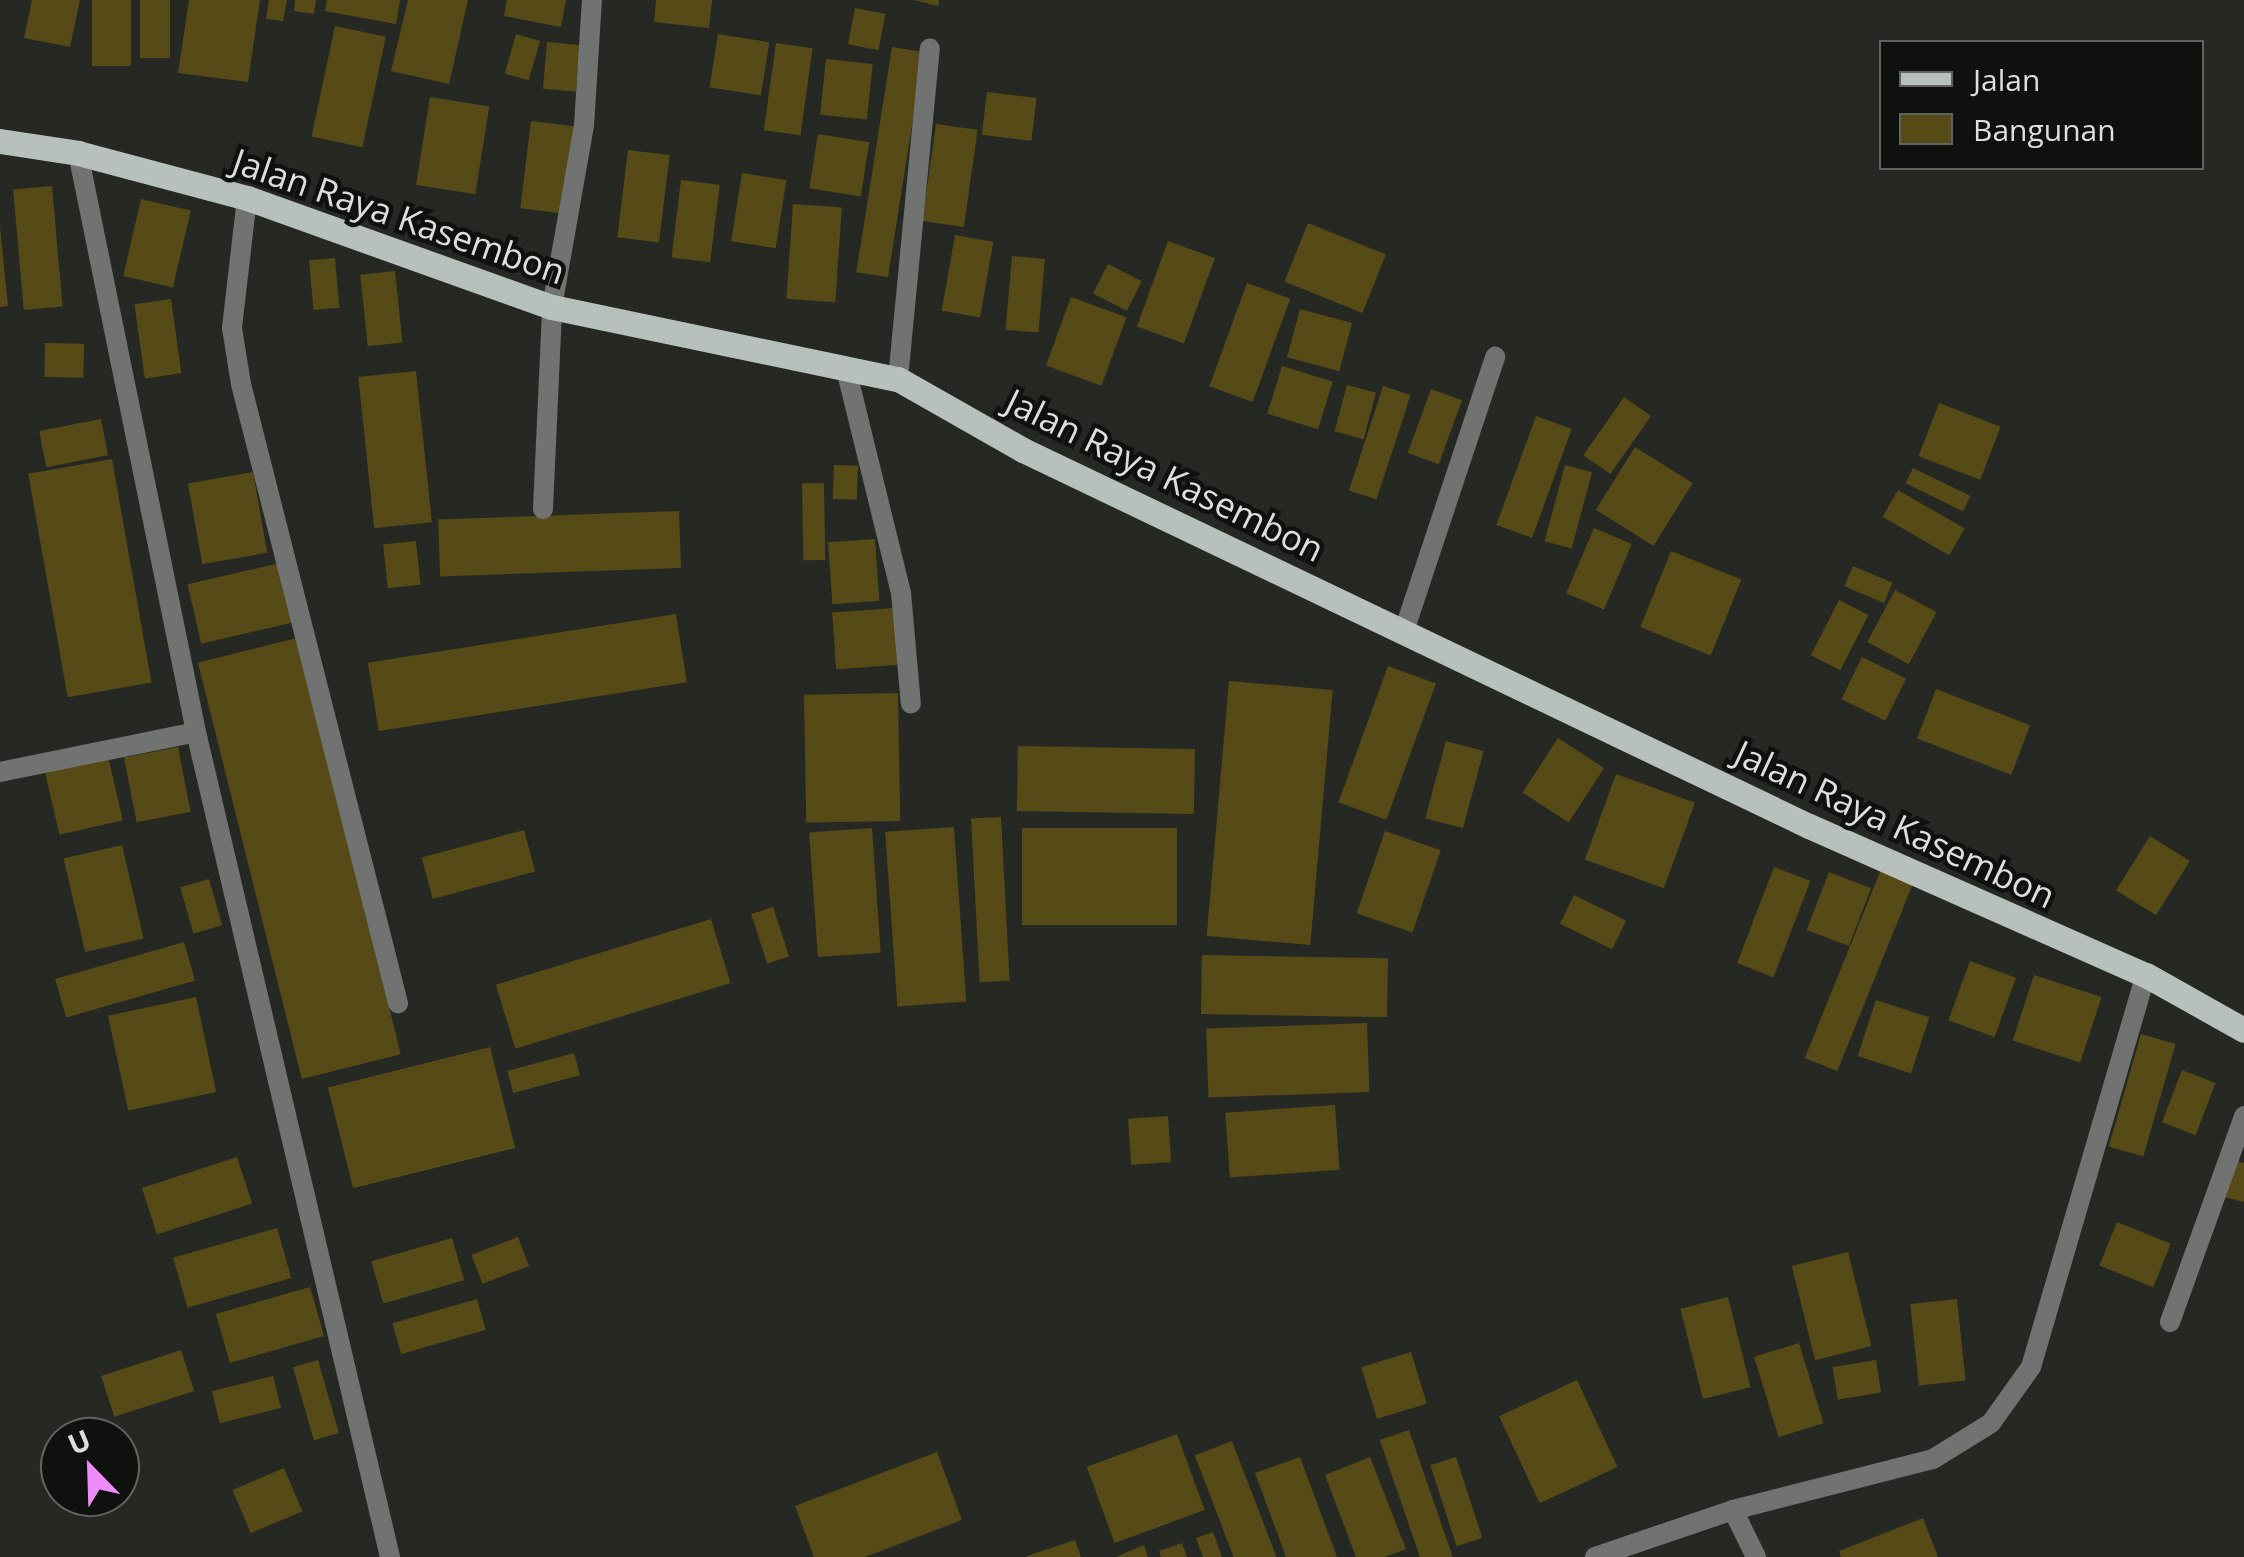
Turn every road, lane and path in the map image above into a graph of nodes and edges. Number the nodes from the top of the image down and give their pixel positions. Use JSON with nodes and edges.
{"nodes":[{"id":1,"x":592,"y":0,"type":"edge"},
{"id":2,"x":930,"y":49,"type":"dead end"},
{"id":3,"x":0,"y":141,"type":"edge"},
{"id":4,"x":78,"y":154,"type":"junction"},
{"id":5,"x":246,"y":198,"type":"junction"},
{"id":6,"x":552,"y":307,"type":"junction"},
{"id":7,"x":1495,"y":358,"type":"dead end"},
{"id":8,"x":846,"y":368,"type":"junction"},
{"id":9,"x":898,"y":379,"type":"junction"},
{"id":10,"x":542,"y":509,"type":"dead end"},
{"id":11,"x":1405,"y":628,"type":"junction"},
{"id":12,"x":912,"y":704,"type":"dead end"},
{"id":13,"x":196,"y":732,"type":"junction"},
{"id":14,"x":0,"y":772,"type":"edge"},
{"id":15,"x":2146,"y":975,"type":"junction"},
{"id":16,"x":398,"y":1003,"type":"dead end"},
{"id":17,"x":2244,"y":1030,"type":"edge"},
{"id":18,"x":2244,"y":1116,"type":"edge"},
{"id":19,"x":2170,"y":1322,"type":"dead end"},
{"id":20,"x":1733,"y":1510,"type":"junction"},
{"id":21,"x":390,"y":1557,"type":"edge"},
{"id":22,"x":1595,"y":1557,"type":"edge"},
{"id":23,"x":1756,"y":1557,"type":"edge"}],
"edges":[{"from":1,"to":6,"type":"street"},
{"from":2,"to":9,"type":"street"},
{"from":3,"to":4,"type":"main road","name":"Jalan Raya Kasembon"},
{"from":4,"to":5,"type":"main road","name":"Jalan Raya Kasembon"},
{"from":4,"to":13,"type":"street"},
{"from":5,"to":6,"type":"main road","name":"Jalan Raya Kasembon"},
{"from":5,"to":16,"type":"street"},
{"from":6,"to":8,"type":"main road","name":"Jalan Raya Kasembon"},
{"from":6,"to":10,"type":"street"},
{"from":7,"to":11,"type":"street"},
{"from":8,"to":9,"type":"main road","name":"Jalan Raya Kasembon"},
{"from":8,"to":12,"type":"street"},
{"from":9,"to":11,"type":"main road","name":"Jalan Raya Kasembon"},
{"from":11,"to":15,"type":"main road","name":"Jalan Raya Kasembon"},
{"from":13,"to":14,"type":"street"},
{"from":13,"to":21,"type":"street"},
{"from":15,"to":17,"type":"main road","name":"Jalan Raya Kasembon"},
{"from":15,"to":20,"type":"street"},
{"from":18,"to":19,"type":"street"},
{"from":20,"to":22,"type":"street"},
{"from":20,"to":23,"type":"street"}]}
